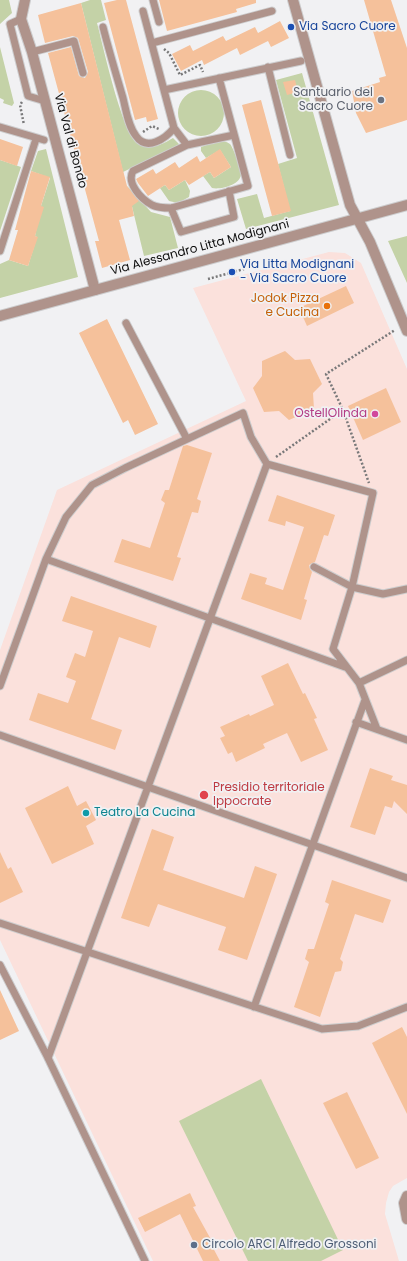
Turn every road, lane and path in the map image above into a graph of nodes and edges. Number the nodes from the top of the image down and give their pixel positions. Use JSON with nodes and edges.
{"nodes":[{"id":1,"x":25,"y":0,"type":"edge"},
{"id":2,"x":153,"y":0,"type":"edge"},
{"id":3,"x":293,"y":0,"type":"edge"},
{"id":4,"x":143,"y":11,"type":"dead end"},
{"id":5,"x":272,"y":11,"type":"dead end"},
{"id":6,"x":21,"y":19,"type":"junction"},
{"id":7,"x":159,"y":22,"type":"dead end"},
{"id":8,"x":103,"y":27,"type":"dead end"},
{"id":9,"x":154,"y":42,"type":"junction"},
{"id":10,"x":32,"y":52,"type":"junction"},
{"id":11,"x":301,"y":61,"type":"dead end"},
{"id":12,"x":268,"y":67,"type":"junction"},
{"id":13,"x":83,"y":73,"type":"dead end"},
{"id":14,"x":219,"y":78,"type":"junction"},
{"id":15,"x":208,"y":81,"type":"junction"},
{"id":16,"x":164,"y":90,"type":"junction"},
{"id":17,"x":28,"y":96,"type":"junction"},
{"id":18,"x":45,"y":101,"type":"junction"},
{"id":19,"x":0,"y":127,"type":"edge"},
{"id":20,"x":172,"y":131,"type":"junction"},
{"id":21,"x":234,"y":134,"type":"junction"},
{"id":22,"x":27,"y":136,"type":"junction"},
{"id":23,"x":135,"y":136,"type":"junction"},
{"id":24,"x":187,"y":145,"type":"junction"},
{"id":25,"x":290,"y":155,"type":"dead end"},
{"id":26,"x":229,"y":191,"type":"junction"},
{"id":27,"x":407,"y":205,"type":"edge"},
{"id":28,"x":171,"y":208,"type":"junction"},
{"id":29,"x":358,"y":219,"type":"junction"},
{"id":30,"x":0,"y":251,"type":"edge"},
{"id":31,"x":244,"y":269,"type":"dead end"},
{"id":32,"x":208,"y":279,"type":"dead end"},
{"id":33,"x":95,"y":290,"type":"junction"},
{"id":34,"x":0,"y":316,"type":"edge"},
{"id":35,"x":126,"y":323,"type":"dead end"},
{"id":36,"x":405,"y":327,"type":"edge"},
{"id":37,"x":343,"y":410,"type":"junction"},
{"id":38,"x":188,"y":439,"type":"junction"},
{"id":39,"x":267,"y":464,"type":"junction"},
{"id":40,"x":373,"y":493,"type":"junction"},
{"id":41,"x":46,"y":559,"type":"junction"},
{"id":42,"x":314,"y":567,"type":"dead end"},
{"id":43,"x":352,"y":587,"type":"junction"},
{"id":44,"x":407,"y":589,"type":"edge"},
{"id":45,"x":209,"y":619,"type":"junction"},
{"id":46,"x":407,"y":660,"type":"edge"},
{"id":47,"x":345,"y":667,"type":"junction"},
{"id":48,"x":359,"y":683,"type":"junction"},
{"id":49,"x":0,"y":686,"type":"edge"},
{"id":50,"x":364,"y":700,"type":"junction"},
{"id":51,"x":356,"y":722,"type":"junction"},
{"id":52,"x":377,"y":729,"type":"junction"},
{"id":53,"x":0,"y":735,"type":"edge"},
{"id":54,"x":407,"y":740,"type":"edge"},
{"id":55,"x":148,"y":787,"type":"junction"},
{"id":56,"x":312,"y":845,"type":"junction"},
{"id":57,"x":407,"y":878,"type":"edge"},
{"id":58,"x":0,"y":923,"type":"edge"},
{"id":59,"x":88,"y":952,"type":"junction"},
{"id":60,"x":0,"y":965,"type":"edge"},
{"id":61,"x":254,"y":1007,"type":"junction"},
{"id":62,"x":407,"y":1007,"type":"edge"},
{"id":63,"x":48,"y":1058,"type":"junction"},
{"id":64,"x":407,"y":1196,"type":"edge"},
{"id":65,"x":407,"y":1219,"type":"edge"},
{"id":66,"x":145,"y":1261,"type":"edge"}],
"edges":[{"from":1,"to":6,"type":"street"},
{"from":2,"to":7,"type":"lane"},
{"from":3,"to":29,"type":"street"},
{"from":4,"to":9,"type":"lane"},
{"from":5,"to":9,"type":"lane"},
{"from":6,"to":10,"type":"street","name":"Via Val di Bondo"},
{"from":6,"to":17,"type":"lane"},
{"from":8,"to":23,"type":"lane"},
{"from":9,"to":15,"type":"path"},
{"from":9,"to":16,"type":"lane"},
{"from":10,"to":13,"type":"lane"},
{"from":10,"to":18,"type":"street","name":"Via Val di Bondo"},
{"from":11,"to":12,"type":"lane"},
{"from":12,"to":14,"type":"lane"},
{"from":12,"to":25,"type":"lane"},
{"from":14,"to":15,"type":"lane"},
{"from":14,"to":21,"type":"lane"},
{"from":15,"to":16,"type":"lane"},
{"from":16,"to":20,"type":"lane"},
{"from":17,"to":18,"type":"lane"},
{"from":17,"to":22,"type":"path"},
{"from":18,"to":33,"type":"street","name":"Via Val di Bondo"},
{"from":19,"to":22,"type":"lane"},
{"from":20,"to":23,"type":"path"},
{"from":20,"to":23,"type":"lane"},
{"from":20,"to":24,"type":"lane"},
{"from":21,"to":24,"type":"lane"},
{"from":21,"to":26,"type":"lane"},
{"from":22,"to":30,"type":"lane"},
{"from":24,"to":28,"type":"lane"},
{"from":26,"to":28,"type":"lane"},
{"from":26,"to":28,"type":"lane"},
{"from":27,"to":29,"type":"street","name":"Via Alessandro Litta Modignani"},
{"from":29,"to":33,"type":"street","name":"Via Alessandro Litta Modignani"},
{"from":29,"to":36,"type":"street"},
{"from":31,"to":32,"type":"path"},
{"from":33,"to":34,"type":"street","name":"Via Alessandro Litta Modignani"},
{"from":35,"to":38,"type":"lane"},
{"from":36,"to":37,"type":"path"},
{"from":37,"to":39,"type":"path"},
{"from":37,"to":40,"type":"path"},
{"from":38,"to":39,"type":"lane"},
{"from":38,"to":41,"type":"lane"},
{"from":39,"to":40,"type":"lane"},
{"from":39,"to":45,"type":"lane"},
{"from":40,"to":43,"type":"lane"},
{"from":41,"to":45,"type":"lane"},
{"from":41,"to":49,"type":"lane"},
{"from":42,"to":43,"type":"lane"},
{"from":43,"to":44,"type":"lane"},
{"from":43,"to":47,"type":"lane"},
{"from":45,"to":47,"type":"lane"},
{"from":45,"to":55,"type":"lane"},
{"from":46,"to":48,"type":"lane"},
{"from":47,"to":48,"type":"lane"},
{"from":48,"to":50,"type":"lane"},
{"from":50,"to":51,"type":"lane"},
{"from":50,"to":52,"type":"lane"},
{"from":51,"to":52,"type":"lane"},
{"from":51,"to":56,"type":"lane"},
{"from":52,"to":54,"type":"lane"},
{"from":53,"to":55,"type":"lane"},
{"from":55,"to":56,"type":"lane"},
{"from":55,"to":59,"type":"lane"},
{"from":56,"to":57,"type":"lane"},
{"from":56,"to":61,"type":"lane"},
{"from":58,"to":59,"type":"lane"},
{"from":59,"to":61,"type":"lane"},
{"from":59,"to":63,"type":"lane"},
{"from":60,"to":63,"type":"lane"},
{"from":61,"to":62,"type":"lane"},
{"from":63,"to":66,"type":"lane"},
{"from":64,"to":65,"type":"street"}]}
